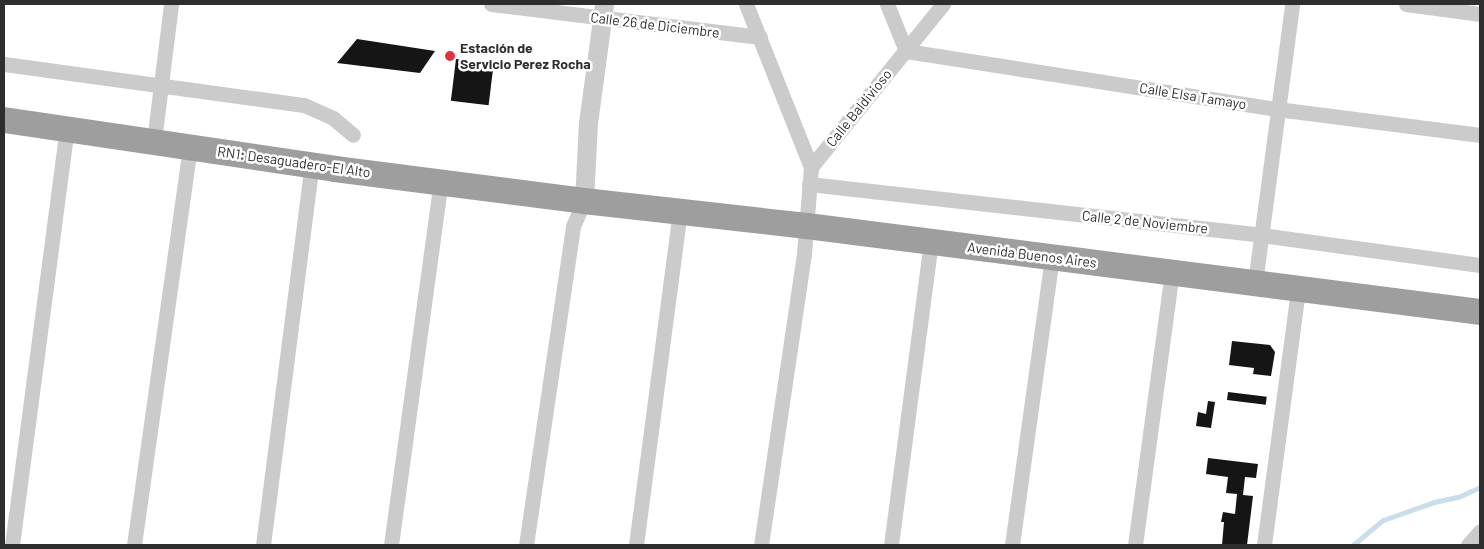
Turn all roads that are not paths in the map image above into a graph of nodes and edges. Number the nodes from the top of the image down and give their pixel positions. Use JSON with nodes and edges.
{"nodes":[{"id":1,"x":171,"y":4,"type":"edge"},
{"id":2,"x":491,"y":4,"type":"edge"},
{"id":3,"x":746,"y":4,"type":"edge"},
{"id":4,"x":887,"y":4,"type":"edge"},
{"id":5,"x":943,"y":4,"type":"edge"},
{"id":6,"x":1292,"y":4,"type":"edge"},
{"id":7,"x":1406,"y":4,"type":"edge"},
{"id":8,"x":604,"y":11,"type":"edge"},
{"id":9,"x":1480,"y":14,"type":"edge"},
{"id":10,"x":760,"y":37,"type":"junction"},
{"id":11,"x":906,"y":51,"type":"junction"},
{"id":12,"x":4,"y":64,"type":"edge"},
{"id":13,"x":159,"y":87,"type":"junction"},
{"id":14,"x":1277,"y":109,"type":"junction"},
{"id":15,"x":4,"y":120,"type":"edge"},
{"id":16,"x":67,"y":129,"type":"junction"},
{"id":17,"x":353,"y":135,"type":"dead end"},
{"id":18,"x":1480,"y":135,"type":"edge"},
{"id":19,"x":154,"y":141,"type":"junction"},
{"id":20,"x":190,"y":146,"type":"junction"},
{"id":21,"x":312,"y":165,"type":"junction"},
{"id":22,"x":811,"y":167,"type":"junction"},
{"id":23,"x":441,"y":182,"type":"junction"},
{"id":24,"x":809,"y":184,"type":"junction"},
{"id":25,"x":584,"y":201,"type":"junction"},
{"id":26,"x":680,"y":212,"type":"junction"},
{"id":27,"x":807,"y":226,"type":"junction"},
{"id":28,"x":1261,"y":235,"type":"junction"},
{"id":29,"x":931,"y":242,"type":"junction"},
{"id":30,"x":1052,"y":257,"type":"junction"},
{"id":31,"x":1480,"y":265,"type":"edge"},
{"id":32,"x":1172,"y":273,"type":"junction"},
{"id":33,"x":1255,"y":283,"type":"junction"},
{"id":34,"x":1298,"y":290,"type":"junction"},
{"id":35,"x":1480,"y":312,"type":"edge"},
{"id":36,"x":1480,"y":531,"type":"edge"},
{"id":37,"x":12,"y":545,"type":"edge"},
{"id":38,"x":134,"y":545,"type":"edge"},
{"id":39,"x":263,"y":545,"type":"edge"},
{"id":40,"x":391,"y":545,"type":"edge"},
{"id":41,"x":526,"y":545,"type":"edge"},
{"id":42,"x":636,"y":545,"type":"edge"},
{"id":43,"x":761,"y":545,"type":"edge"},
{"id":44,"x":891,"y":545,"type":"edge"},
{"id":45,"x":1012,"y":545,"type":"edge"},
{"id":46,"x":1135,"y":545,"type":"edge"},
{"id":47,"x":1264,"y":545,"type":"edge"},
{"id":48,"x":1468,"y":545,"type":"edge"}],
"edges":[{"from":1,"to":13,"type":"street"},
{"from":2,"to":8,"type":"street","name":"Calle 26 de Diciembre"},
{"from":3,"to":10,"type":"street"},
{"from":4,"to":11,"type":"street"},
{"from":5,"to":11,"type":"street","name":"Calle Baldivioso"},
{"from":6,"to":14,"type":"street"},
{"from":7,"to":9,"type":"street"},
{"from":8,"to":10,"type":"street","name":"Calle 26 de Diciembre"},
{"from":8,"to":25,"type":"street"},
{"from":10,"to":22,"type":"street"},
{"from":11,"to":14,"type":"street","name":"Calle Elsa Tamayo"},
{"from":11,"to":22,"type":"street","name":"Calle Baldivioso"},
{"from":12,"to":13,"type":"street"},
{"from":13,"to":17,"type":"street"},
{"from":13,"to":19,"type":"street"},
{"from":14,"to":18,"type":"street","name":"Calle Elsa Tamayo"},
{"from":14,"to":28,"type":"street"},
{"from":15,"to":16,"type":"highway","name":"RN1: Desaguadero-El Alto"},
{"from":16,"to":19,"type":"highway","name":"RN1: Desaguadero-El Alto"},
{"from":16,"to":37,"type":"street"},
{"from":19,"to":20,"type":"highway","name":"RN1: Desaguadero-El Alto"},
{"from":20,"to":21,"type":"highway","name":"RN1: Desaguadero-El Alto"},
{"from":20,"to":38,"type":"street"},
{"from":21,"to":23,"type":"highway","name":"RN1: Desaguadero-El Alto"},
{"from":21,"to":39,"type":"street"},
{"from":22,"to":24,"type":"street"},
{"from":23,"to":25,"type":"highway","name":"RN1: Desaguadero-El Alto"},
{"from":23,"to":40,"type":"street"},
{"from":24,"to":27,"type":"street"},
{"from":24,"to":28,"type":"street","name":"Calle 2 de Noviembre"},
{"from":25,"to":26,"type":"highway","name":"Avenida Buenos Aires"},
{"from":25,"to":41,"type":"street"},
{"from":26,"to":27,"type":"highway","name":"Avenida Buenos Aires"},
{"from":26,"to":42,"type":"street"},
{"from":27,"to":29,"type":"highway","name":"Avenida Buenos Aires"},
{"from":27,"to":43,"type":"street"},
{"from":28,"to":31,"type":"street","name":"Calle 2 de Noviembre"},
{"from":28,"to":33,"type":"street"},
{"from":29,"to":30,"type":"highway","name":"Avenida Buenos Aires"},
{"from":29,"to":44,"type":"street"},
{"from":30,"to":32,"type":"highway","name":"Avenida Buenos Aires"},
{"from":30,"to":45,"type":"street"},
{"from":32,"to":33,"type":"highway","name":"Avenida Buenos Aires"},
{"from":32,"to":46,"type":"street"},
{"from":33,"to":34,"type":"highway","name":"Avenida Buenos Aires"},
{"from":34,"to":35,"type":"highway","name":"Avenida Buenos Aires"},
{"from":34,"to":47,"type":"street"},
{"from":36,"to":48,"type":"street"}]}
